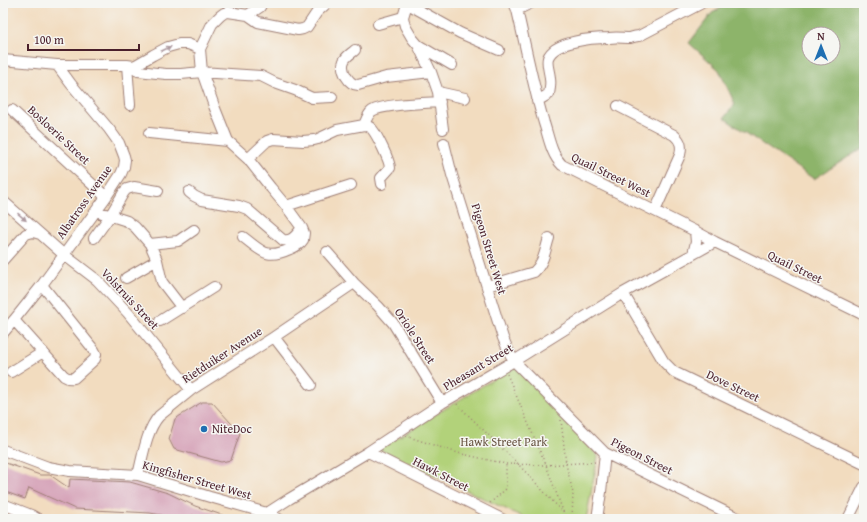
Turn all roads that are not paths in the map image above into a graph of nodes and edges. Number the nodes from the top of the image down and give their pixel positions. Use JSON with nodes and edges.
{"nodes":[{"id":1,"x":262,"y":3,"type":"edge"},
{"id":2,"x":327,"y":3,"type":"edge"},
{"id":3,"x":406,"y":3,"type":"edge"},
{"id":4,"x":531,"y":3,"type":"edge"},
{"id":5,"x":702,"y":3,"type":"edge"},
{"id":6,"x":515,"y":6,"type":"edge"},
{"id":7,"x":248,"y":15,"type":"junction"},
{"id":8,"x":403,"y":17,"type":"junction"},
{"id":9,"x":378,"y":24,"type":"dead end"},
{"id":10,"x":418,"y":45,"type":"junction"},
{"id":11,"x":200,"y":49,"type":"junction"},
{"id":12,"x":356,"y":50,"type":"dead end"},
{"id":13,"x":499,"y":50,"type":"dead end"},
{"id":14,"x":3,"y":60,"type":"edge"},
{"id":15,"x":57,"y":65,"type":"junction"},
{"id":16,"x":452,"y":65,"type":"dead end"},
{"id":17,"x":131,"y":66,"type":"junction"},
{"id":18,"x":202,"y":72,"type":"junction"},
{"id":19,"x":431,"y":72,"type":"junction"},
{"id":20,"x":332,"y":97,"type":"dead end"},
{"id":21,"x":439,"y":97,"type":"junction"},
{"id":22,"x":465,"y":98,"type":"dead end"},
{"id":23,"x":538,"y":101,"type":"junction"},
{"id":24,"x":130,"y":105,"type":"dead end"},
{"id":25,"x":618,"y":106,"type":"dead end"},
{"id":26,"x":12,"y":110,"type":"dead end"},
{"id":27,"x":364,"y":125,"type":"junction"},
{"id":28,"x":443,"y":129,"type":"dead end"},
{"id":29,"x":149,"y":133,"type":"dead end"},
{"id":30,"x":228,"y":141,"type":"junction"},
{"id":31,"x":444,"y":143,"type":"dead end"},
{"id":32,"x":248,"y":159,"type":"junction"},
{"id":33,"x":382,"y":184,"type":"dead end"},
{"id":34,"x":352,"y":185,"type":"dead end"},
{"id":35,"x":158,"y":191,"type":"dead end"},
{"id":36,"x":189,"y":192,"type":"dead end"},
{"id":37,"x":106,"y":197,"type":"junction"},
{"id":38,"x":3,"y":201,"type":"edge"},
{"id":39,"x":286,"y":206,"type":"junction"},
{"id":40,"x":657,"y":206,"type":"junction"},
{"id":41,"x":96,"y":210,"type":"junction"},
{"id":42,"x":110,"y":216,"type":"junction"},
{"id":43,"x":302,"y":228,"type":"junction"},
{"id":44,"x":194,"y":230,"type":"dead end"},
{"id":45,"x":695,"y":231,"type":"junction"},
{"id":46,"x":40,"y":234,"type":"junction"},
{"id":47,"x":243,"y":237,"type":"dead end"},
{"id":48,"x":94,"y":238,"type":"dead end"},
{"id":49,"x":549,"y":238,"type":"dead end"},
{"id":50,"x":715,"y":242,"type":"junction"},
{"id":51,"x":150,"y":244,"type":"junction"},
{"id":52,"x":327,"y":252,"type":"dead end"},
{"id":53,"x":63,"y":254,"type":"junction"},
{"id":54,"x":693,"y":254,"type":"junction"},
{"id":55,"x":3,"y":260,"type":"edge"},
{"id":56,"x":156,"y":260,"type":"junction"},
{"id":57,"x":126,"y":278,"type":"dead end"},
{"id":58,"x":354,"y":283,"type":"junction"},
{"id":59,"x":42,"y":285,"type":"junction"},
{"id":60,"x":487,"y":286,"type":"junction"},
{"id":61,"x":214,"y":287,"type":"dead end"},
{"id":62,"x":623,"y":293,"type":"junction"},
{"id":63,"x":182,"y":308,"type":"junction"},
{"id":64,"x":864,"y":316,"type":"edge"},
{"id":65,"x":14,"y":320,"type":"junction"},
{"id":66,"x":160,"y":321,"type":"dead end"},
{"id":67,"x":3,"y":333,"type":"edge"},
{"id":68,"x":274,"y":337,"type":"junction"},
{"id":69,"x":43,"y":352,"type":"junction"},
{"id":70,"x":514,"y":361,"type":"junction"},
{"id":71,"x":11,"y":372,"type":"dead end"},
{"id":72,"x":311,"y":385,"type":"dead end"},
{"id":73,"x":191,"y":390,"type":"junction"},
{"id":74,"x":442,"y":403,"type":"junction"},
{"id":75,"x":3,"y":450,"type":"edge"},
{"id":76,"x":368,"y":452,"type":"junction"},
{"id":77,"x":605,"y":458,"type":"junction"},
{"id":78,"x":864,"y":464,"type":"edge"},
{"id":79,"x":138,"y":475,"type":"junction"},
{"id":80,"x":864,"y":487,"type":"edge"},
{"id":81,"x":3,"y":504,"type":"edge"},
{"id":82,"x":267,"y":514,"type":"junction"},
{"id":83,"x":38,"y":519,"type":"edge"},
{"id":84,"x":258,"y":519,"type":"edge"},
{"id":85,"x":279,"y":519,"type":"edge"},
{"id":86,"x":502,"y":519,"type":"edge"},
{"id":87,"x":597,"y":519,"type":"edge"},
{"id":88,"x":740,"y":519,"type":"edge"},
{"id":89,"x":848,"y":519,"type":"edge"}],
"edges":[{"from":1,"to":7,"type":"street"},
{"from":2,"to":7,"type":"street"},
{"from":3,"to":8,"type":"street"},
{"from":3,"to":13,"type":"street"},
{"from":4,"to":6,"type":"street"},
{"from":5,"to":23,"type":"street"},
{"from":6,"to":23,"type":"street","name":"Quail Street West"},
{"from":7,"to":11,"type":"street"},
{"from":8,"to":9,"type":"street"},
{"from":8,"to":10,"type":"street"},
{"from":10,"to":16,"type":"street"},
{"from":10,"to":19,"type":"street"},
{"from":17,"to":11,"type":"street","one_way":true},
{"from":11,"to":18,"type":"street"},
{"from":12,"to":19,"type":"street"},
{"from":14,"to":15,"type":"street"},
{"from":15,"to":17,"type":"street"},
{"from":15,"to":37,"type":"street","name":"Albatross Avenue"},
{"from":17,"to":18,"type":"street"},
{"from":17,"to":24,"type":"street"},
{"from":18,"to":20,"type":"street"},
{"from":18,"to":30,"type":"street"},
{"from":19,"to":21,"type":"street"},
{"from":21,"to":22,"type":"street"},
{"from":21,"to":27,"type":"street"},
{"from":21,"to":28,"type":"street"},
{"from":23,"to":40,"type":"street","name":"Quail Street West"},
{"from":25,"to":40,"type":"street"},
{"from":26,"to":37,"type":"street","name":"Bosloerie Street"},
{"from":27,"to":32,"type":"street"},
{"from":27,"to":33,"type":"street"},
{"from":29,"to":30,"type":"street"},
{"from":30,"to":32,"type":"street"},
{"from":31,"to":60,"type":"street","name":"Pigeon Street West"},
{"from":32,"to":39,"type":"street"},
{"from":34,"to":39,"type":"street"},
{"from":35,"to":42,"type":"street"},
{"from":36,"to":43,"type":"street"},
{"from":37,"to":41,"type":"street","name":"Albatross Avenue"},
{"from":38,"to":46,"type":"street","name":"Volstruis Street","one_way":true},
{"from":39,"to":43,"type":"street"},
{"from":40,"to":45,"type":"street","name":"Quail Street West"},
{"from":41,"to":42,"type":"street"},
{"from":41,"to":53,"type":"street","name":"Albatross Avenue"},
{"from":42,"to":48,"type":"street"},
{"from":42,"to":51,"type":"street"},
{"from":43,"to":47,"type":"street"},
{"from":44,"to":51,"type":"street"},
{"from":45,"to":50,"type":"street","name":"Quail Street West"},
{"from":45,"to":54,"type":"street"},
{"from":46,"to":53,"type":"street","name":"Volstruis Street"},
{"from":46,"to":55,"type":"street"},
{"from":49,"to":60,"type":"street"},
{"from":50,"to":54,"type":"street","name":"Pheasant Street"},
{"from":50,"to":64,"type":"street","name":"Quail Street"},
{"from":51,"to":56,"type":"street"},
{"from":52,"to":58,"type":"street","name":"Oriole Street"},
{"from":53,"to":59,"type":"street","name":"Albatross Avenue"},
{"from":53,"to":73,"type":"street","name":"Volstruis Street"},
{"from":54,"to":62,"type":"street","name":"Pheasant Street"},
{"from":56,"to":57,"type":"street"},
{"from":56,"to":63,"type":"street"},
{"from":58,"to":68,"type":"street","name":"Rietduiker Avenue"},
{"from":58,"to":74,"type":"street","name":"Oriole Street"},
{"from":59,"to":65,"type":"street","name":"Albatross Avenue"},
{"from":59,"to":69,"type":"street"},
{"from":60,"to":70,"type":"street","name":"Pigeon Street West"},
{"from":61,"to":63,"type":"street"},
{"from":62,"to":70,"type":"street","name":"Pheasant Street"},
{"from":62,"to":78,"type":"street","name":"Dove Street"},
{"from":63,"to":66,"type":"street"},
{"from":65,"to":67,"type":"street","name":"Albatross Avenue"},
{"from":65,"to":69,"type":"street"},
{"from":68,"to":72,"type":"street"},
{"from":68,"to":73,"type":"street","name":"Rietduiker Avenue"},
{"from":69,"to":71,"type":"street"},
{"from":70,"to":74,"type":"street","name":"Pheasant Street"},
{"from":70,"to":77,"type":"street","name":"Pigeon Street"},
{"from":73,"to":79,"type":"street","name":"Rietduiker Avenue"},
{"from":74,"to":76,"type":"street","name":"Pheasant Street"},
{"from":75,"to":79,"type":"street","name":"Kingfisher Street West"},
{"from":76,"to":82,"type":"street","name":"Pheasant Street"},
{"from":76,"to":86,"type":"street","name":"Hawk Street"},
{"from":77,"to":87,"type":"street"},
{"from":77,"to":88,"type":"street","name":"Pigeon Street"},
{"from":79,"to":82,"type":"street","name":"Kingfisher Street West"},
{"from":80,"to":89,"type":"street"},
{"from":81,"to":83,"type":"street"},
{"from":82,"to":84,"type":"street","name":"Pheasant Street"},
{"from":82,"to":85,"type":"street","name":"Kingfisher Street West"}]}
